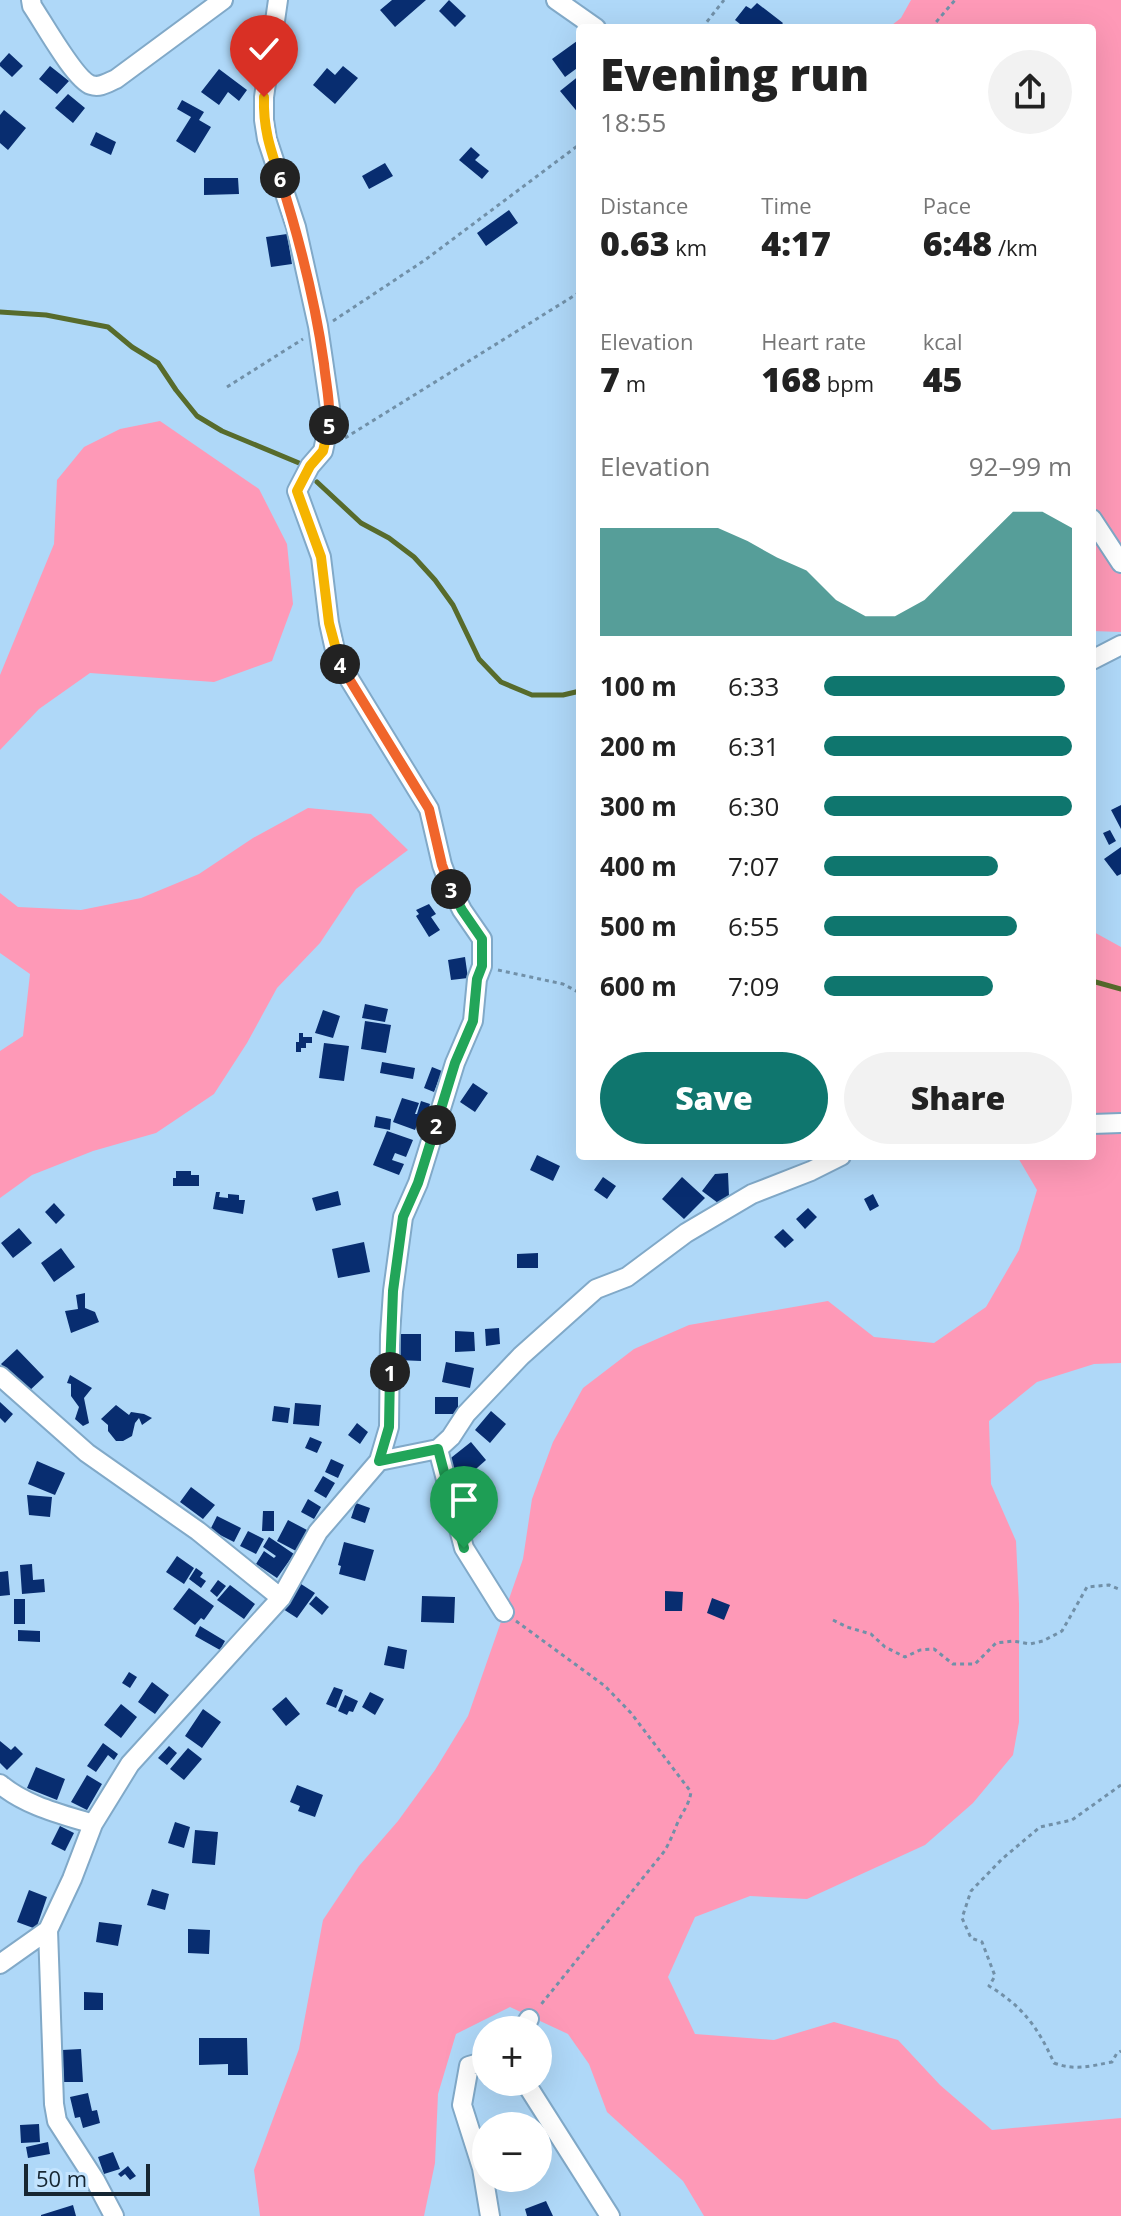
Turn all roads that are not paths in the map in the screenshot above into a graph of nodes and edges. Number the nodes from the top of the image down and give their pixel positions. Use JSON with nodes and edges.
{"nodes":[{"id":1,"x":31,"y":0,"type":"edge"},
{"id":2,"x":223,"y":0,"type":"edge"},
{"id":3,"x":278,"y":0,"type":"edge"},
{"id":4,"x":556,"y":0,"type":"edge"},
{"id":5,"x":590,"y":24,"type":"edge"},
{"id":6,"x":1096,"y":525,"type":"edge"},
{"id":7,"x":1121,"y":563,"type":"edge"},
{"id":8,"x":1121,"y":645,"type":"edge"},
{"id":9,"x":1096,"y":658,"type":"edge"},
{"id":10,"x":1121,"y":1123,"type":"edge"},
{"id":11,"x":1096,"y":1124,"type":"edge"},
{"id":12,"x":833,"y":1160,"type":"edge"},
{"id":13,"x":0,"y":1376,"type":"edge"},
{"id":14,"x":438,"y":1449,"type":"junction"},
{"id":15,"x":379,"y":1461,"type":"junction"},
{"id":16,"x":281,"y":1598,"type":"junction"},
{"id":17,"x":504,"y":1612,"type":"road end"},
{"id":18,"x":0,"y":1784,"type":"edge"},
{"id":19,"x":93,"y":1824,"type":"junction"},
{"id":20,"x":48,"y":1930,"type":"junction"},
{"id":21,"x":0,"y":1964,"type":"edge"},
{"id":22,"x":472,"y":2065,"type":"edge"},
{"id":23,"x":534,"y":2096,"type":"edge"},
{"id":24,"x":114,"y":2216,"type":"edge"},
{"id":25,"x":490,"y":2216,"type":"edge"},
{"id":26,"x":610,"y":2216,"type":"edge"}],
"edges":[{"from":1,"to":2,"type":"street"},
{"from":3,"to":15,"type":"street"},
{"from":4,"to":5,"type":"street"},
{"from":6,"to":7,"type":"street"},
{"from":8,"to":9,"type":"street"},
{"from":10,"to":11,"type":"street"},
{"from":12,"to":14,"type":"street"},
{"from":13,"to":16,"type":"street"},
{"from":14,"to":15,"type":"street"},
{"from":14,"to":17,"type":"street"},
{"from":15,"to":16,"type":"street"},
{"from":16,"to":19,"type":"street"},
{"from":18,"to":19,"type":"street"},
{"from":19,"to":20,"type":"street"},
{"from":20,"to":21,"type":"street"},
{"from":20,"to":24,"type":"street"},
{"from":22,"to":25,"type":"street"},
{"from":23,"to":26,"type":"street"}]}
